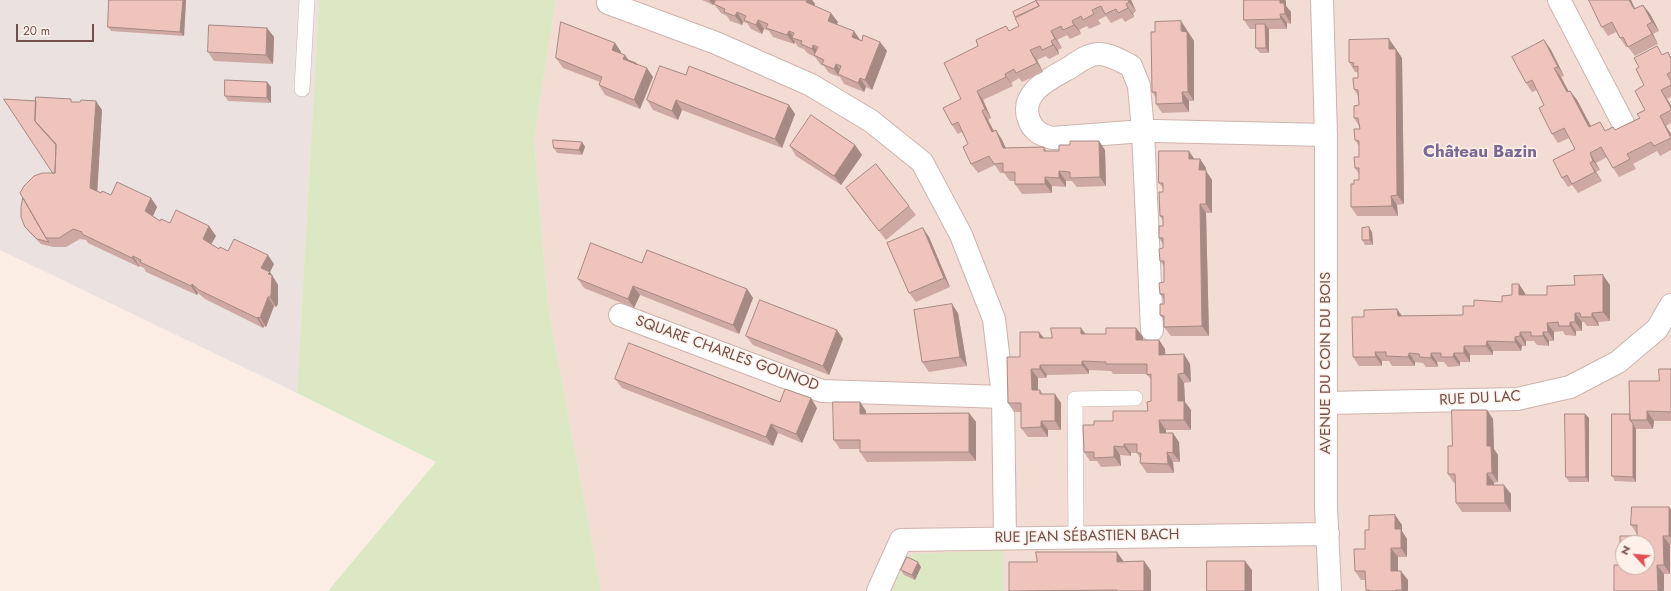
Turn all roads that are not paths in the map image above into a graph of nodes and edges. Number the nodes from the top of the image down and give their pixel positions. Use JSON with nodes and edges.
{"nodes":[{"id":1,"x":307,"y":0,"type":"edge"},
{"id":2,"x":1322,"y":0,"type":"edge"},
{"id":3,"x":1560,"y":0,"type":"edge"},
{"id":4,"x":608,"y":3,"type":"dead end"},
{"id":5,"x":302,"y":89,"type":"dead end"},
{"id":6,"x":1623,"y":123,"type":"dead end"},
{"id":7,"x":1143,"y":131,"type":"junction"},
{"id":8,"x":1326,"y":135,"type":"junction"},
{"id":9,"x":1671,"y":305,"type":"edge"},
{"id":10,"x":620,"y":315,"type":"dead end"},
{"id":11,"x":1152,"y":330,"type":"dead end"},
{"id":12,"x":1003,"y":397,"type":"junction"},
{"id":13,"x":1135,"y":398,"type":"dead end"},
{"id":14,"x":1327,"y":403,"type":"junction"},
{"id":15,"x":1328,"y":534,"type":"junction"},
{"id":16,"x":1005,"y":538,"type":"junction"},
{"id":17,"x":1076,"y":538,"type":"junction"},
{"id":18,"x":878,"y":591,"type":"edge"},
{"id":19,"x":1330,"y":591,"type":"edge"}],
"edges":[{"from":1,"to":5,"type":"lane"},
{"from":2,"to":8,"type":"street","name":"AVENUE DU COIN DU BOIS"},
{"from":3,"to":6,"type":"street"},
{"from":4,"to":12,"type":"street"},
{"from":7,"to":7,"type":"street"},
{"from":7,"to":8,"type":"street"},
{"from":7,"to":11,"type":"street"},
{"from":8,"to":14,"type":"street","name":"AVENUE DU COIN DU BOIS"},
{"from":9,"to":14,"type":"street","name":"RUE DU LAC"},
{"from":10,"to":12,"type":"street","name":"SQUARE CHARLES GOUNOD"},
{"from":12,"to":16,"type":"street"},
{"from":13,"to":17,"type":"lane"},
{"from":14,"to":15,"type":"street","name":"AVENUE DU COIN DU BOIS"},
{"from":15,"to":17,"type":"street","name":"RUE JEAN SÉBASTIEN BACH"},
{"from":15,"to":19,"type":"street","name":"AVENUE DU COIN DU BOIS"},
{"from":16,"to":17,"type":"street","name":"RUE JEAN SÉBASTIEN BACH"},
{"from":16,"to":18,"type":"street","name":"RUE JEAN SÉBASTIEN BACH"}]}
